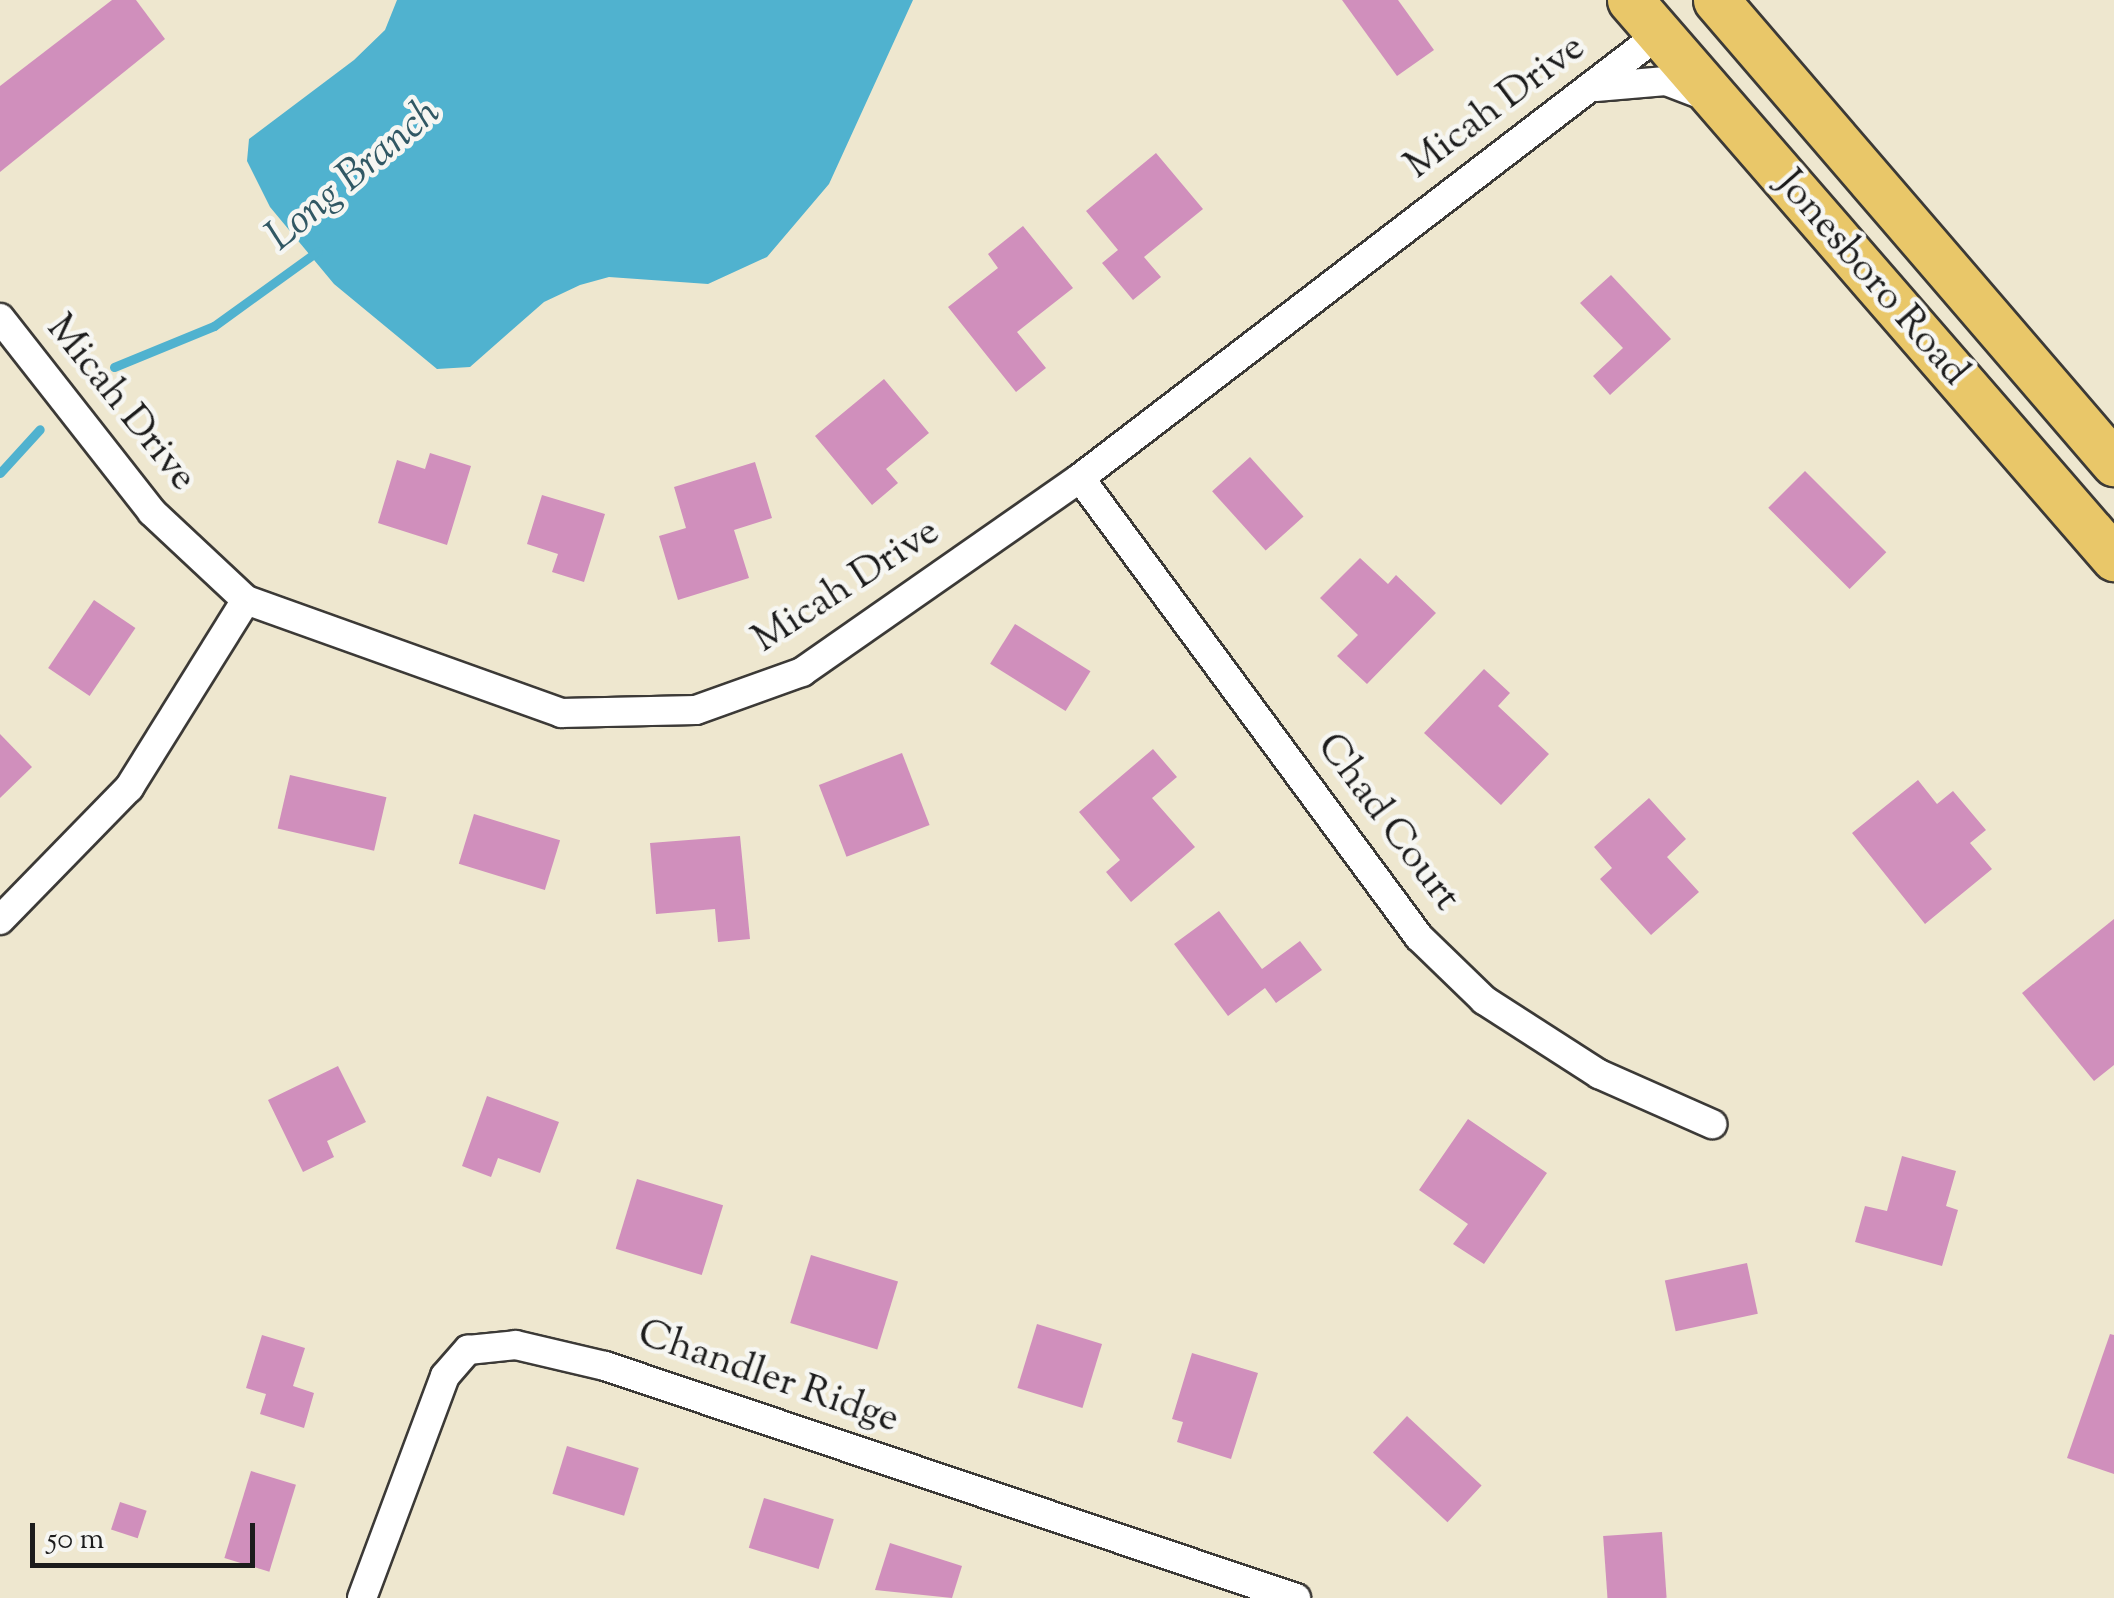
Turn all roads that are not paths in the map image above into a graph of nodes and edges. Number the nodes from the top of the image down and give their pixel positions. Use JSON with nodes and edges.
{"nodes":[{"id":1,"x":1630,"y":0,"type":"edge"},
{"id":2,"x":1716,"y":0,"type":"edge"},
{"id":3,"x":1658,"y":35,"type":"junction"},
{"id":4,"x":1792,"y":88,"type":"junction"},
{"id":5,"x":1581,"y":93,"type":"junction"},
{"id":6,"x":1717,"y":102,"type":"junction"},
{"id":7,"x":0,"y":318,"type":"edge"},
{"id":8,"x":2114,"y":463,"type":"edge"},
{"id":9,"x":1080,"y":478,"type":"junction"},
{"id":10,"x":2114,"y":558,"type":"edge"},
{"id":11,"x":246,"y":600,"type":"junction"},
{"id":12,"x":0,"y":920,"type":"edge"},
{"id":13,"x":1712,"y":1124,"type":"dead end"},
{"id":14,"x":362,"y":1598,"type":"edge"},
{"id":15,"x":1296,"y":1598,"type":"edge"}],
"edges":[{"from":1,"to":3,"type":"main road","name":"Jonesboro Road"},
{"from":2,"to":4,"type":"main road","name":"Jonesboro Road"},
{"from":3,"to":4,"type":"main road"},
{"from":3,"to":5,"type":"street","name":"Micah Drive"},
{"from":3,"to":6,"type":"main road","name":"Jonesboro Road"},
{"from":4,"to":8,"type":"main road","name":"Jonesboro Road"},
{"from":5,"to":6,"type":"street"},
{"from":5,"to":9,"type":"street","name":"Micah Drive"},
{"from":6,"to":10,"type":"main road","name":"Jonesboro Road"},
{"from":7,"to":11,"type":"street","name":"Micah Drive"},
{"from":9,"to":11,"type":"street","name":"Micah Drive"},
{"from":9,"to":13,"type":"street","name":"Chad Court"},
{"from":11,"to":12,"type":"street"},
{"from":14,"to":15,"type":"street","name":"Chandler Ridge"}]}
